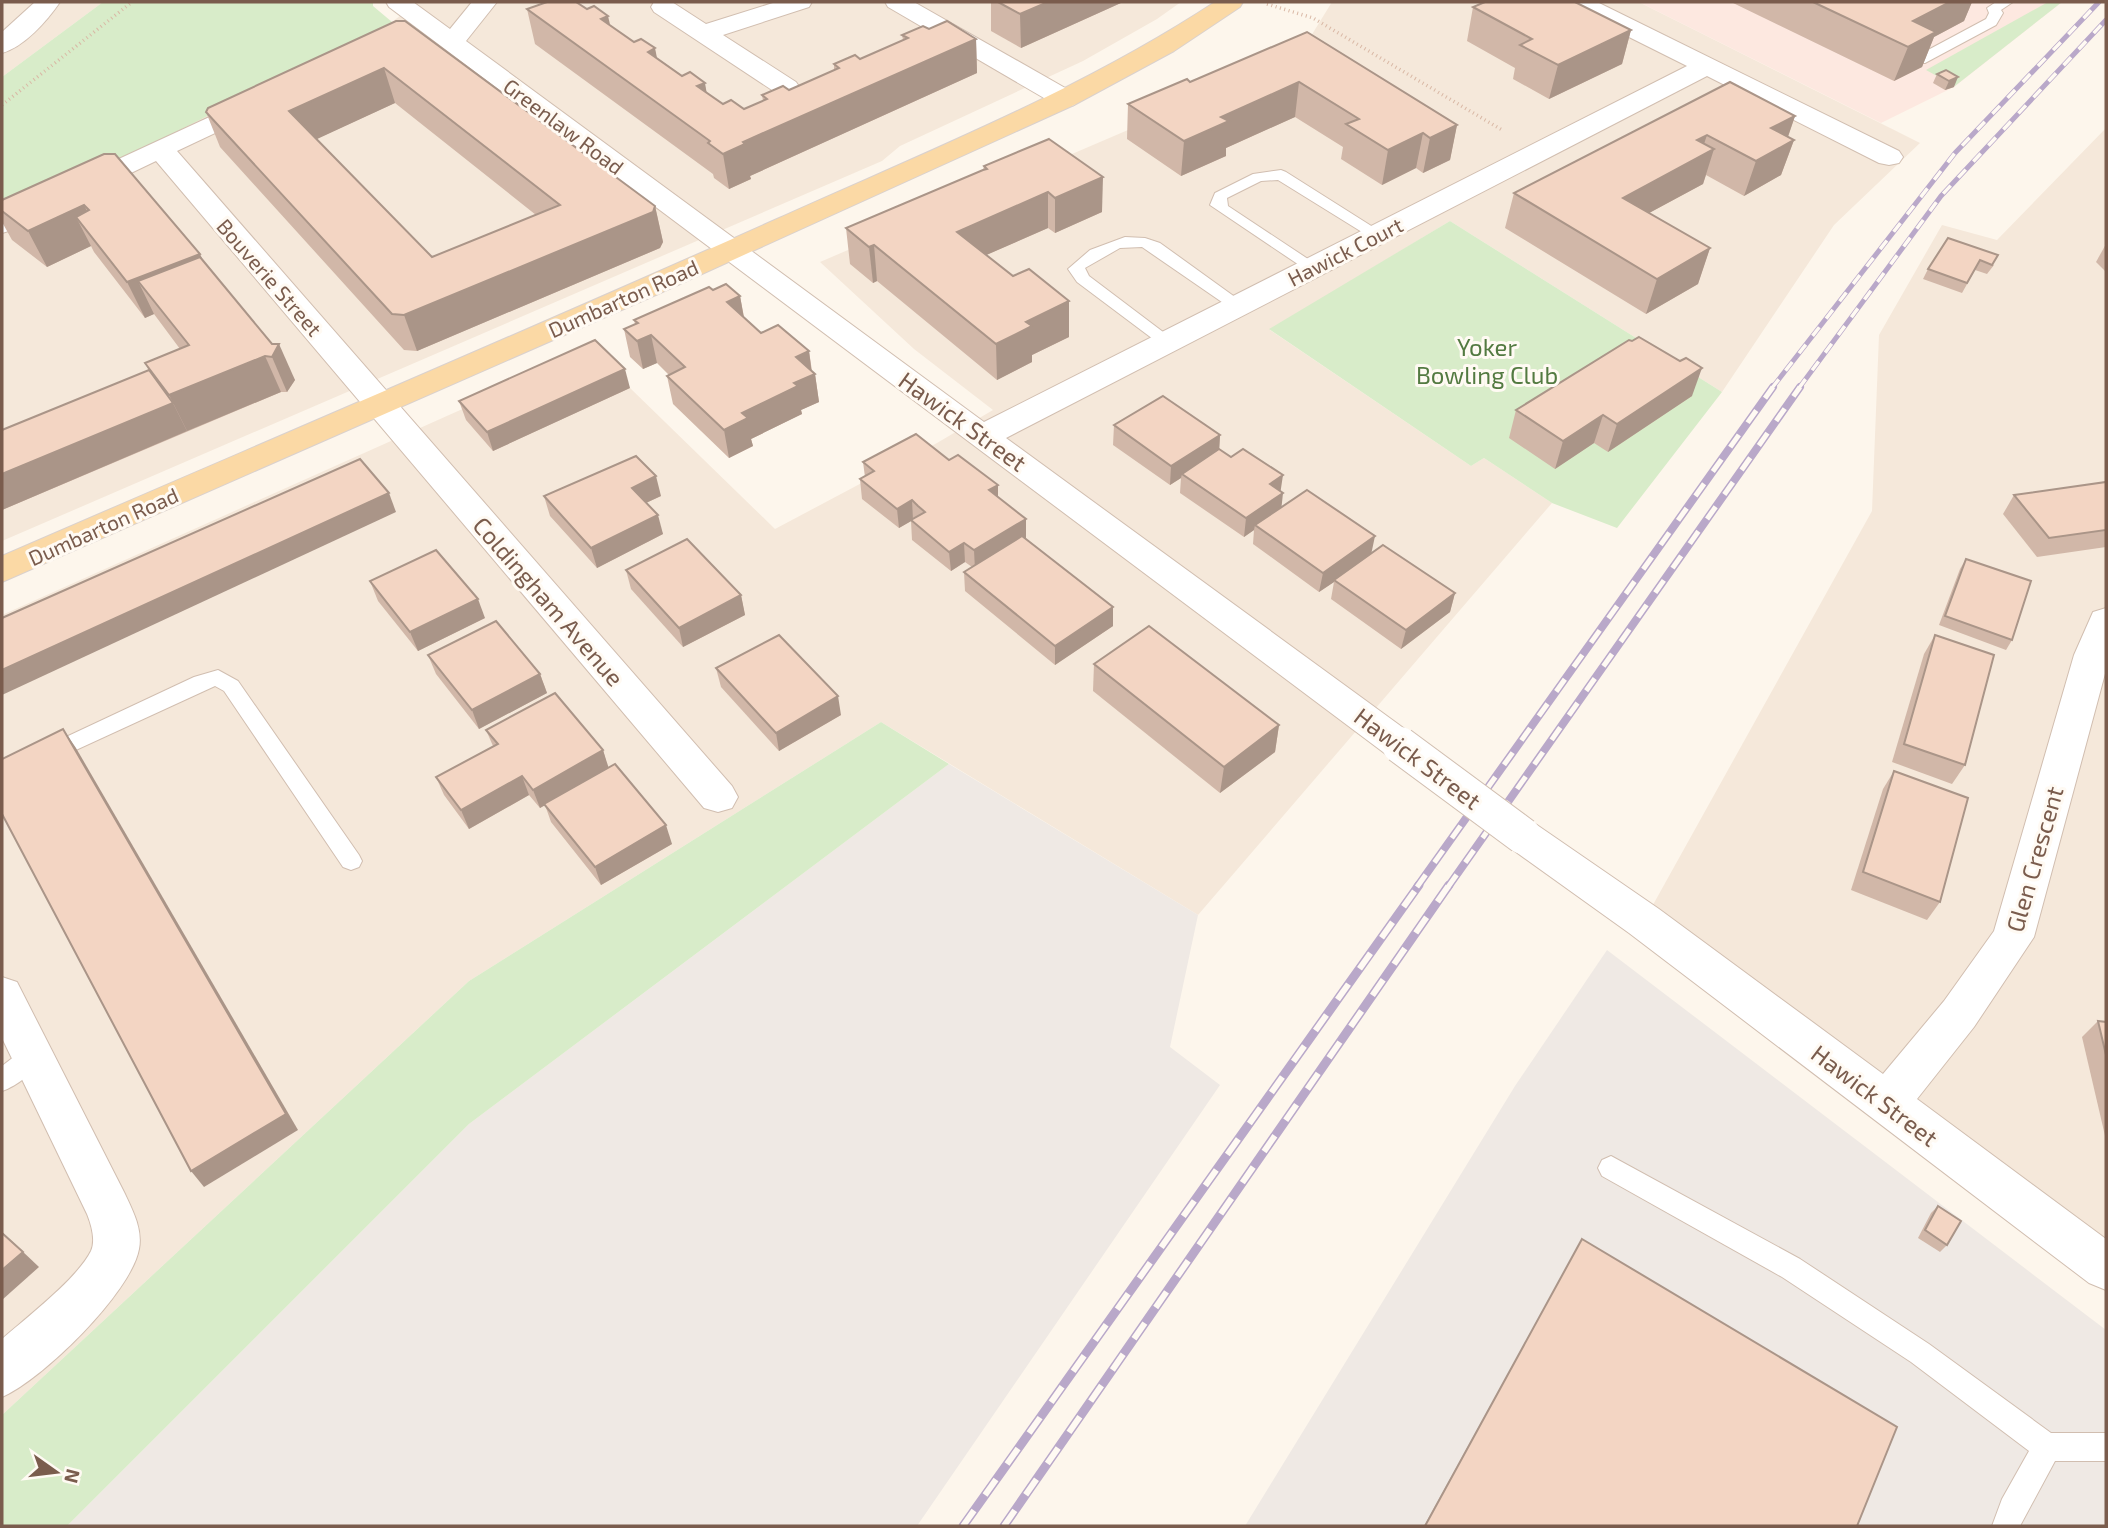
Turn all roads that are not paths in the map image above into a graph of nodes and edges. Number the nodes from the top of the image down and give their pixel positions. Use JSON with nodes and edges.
{"nodes":[{"id":1,"x":48,"y":2,"type":"edge"},
{"id":2,"x":398,"y":2,"type":"edge"},
{"id":3,"x":485,"y":2,"type":"edge"},
{"id":4,"x":800,"y":2,"type":"edge"},
{"id":5,"x":897,"y":2,"type":"edge"},
{"id":6,"x":1231,"y":2,"type":"edge"},
{"id":7,"x":1578,"y":2,"type":"edge"},
{"id":8,"x":1994,"y":4,"type":"edge"},
{"id":9,"x":663,"y":7,"type":"dead end"},
{"id":10,"x":703,"y":33,"type":"junction"},
{"id":11,"x":452,"y":42,"type":"junction"},
{"id":12,"x":2,"y":45,"type":"edge"},
{"id":13,"x":1920,"y":60,"type":"edge"},
{"id":14,"x":1707,"y":66,"type":"junction"},
{"id":15,"x":787,"y":88,"type":"edge"},
{"id":16,"x":281,"y":92,"type":"edge"},
{"id":17,"x":1065,"y":99,"type":"junction"},
{"id":18,"x":160,"y":149,"type":"junction"},
{"id":19,"x":1889,"y":157,"type":"dead end"},
{"id":20,"x":2,"y":224,"type":"edge"},
{"id":21,"x":1377,"y":234,"type":"junction"},
{"id":22,"x":730,"y":251,"type":"junction"},
{"id":23,"x":1311,"y":268,"type":"junction"},
{"id":24,"x":1238,"y":305,"type":"junction"},
{"id":25,"x":1167,"y":341,"type":"junction"},
{"id":26,"x":380,"y":405,"type":"junction"},
{"id":27,"x":983,"y":436,"type":"junction"},
{"id":28,"x":2,"y":570,"type":"edge"},
{"id":29,"x":2106,"y":621,"type":"edge"},
{"id":30,"x":2,"y":776,"type":"edge"},
{"id":31,"x":718,"y":797,"type":"dead end"},
{"id":32,"x":351,"y":861,"type":"dead end"},
{"id":33,"x":2,"y":995,"type":"edge"},
{"id":34,"x":17,"y":1068,"type":"edge"},
{"id":35,"x":1885,"y":1104,"type":"junction"},
{"id":36,"x":1611,"y":1168,"type":"dead end"},
{"id":37,"x":2106,"y":1267,"type":"edge"},
{"id":38,"x":2,"y":1372,"type":"edge"},
{"id":39,"x":2047,"y":1447,"type":"junction"},
{"id":40,"x":2106,"y":1447,"type":"edge"},
{"id":41,"x":2006,"y":1526,"type":"edge"}],
"edges":[{"from":1,"to":12,"type":"street"},
{"from":2,"to":11,"type":"street","name":"Greenlaw Road"},
{"from":3,"to":11,"type":"street"},
{"from":4,"to":10,"type":"street"},
{"from":5,"to":17,"type":"street"},
{"from":6,"to":17,"type":"main road","name":"Dumbarton Road"},
{"from":7,"to":14,"type":"street"},
{"from":8,"to":13,"type":"lane"},
{"from":9,"to":10,"type":"street"},
{"from":10,"to":15,"type":"street"},
{"from":11,"to":22,"type":"street","name":"Greenlaw Road"},
{"from":14,"to":19,"type":"street"},
{"from":14,"to":21,"type":"street","name":"Hawick Court"},
{"from":16,"to":18,"type":"street"},
{"from":17,"to":22,"type":"main road","name":"Dumbarton Road"},
{"from":18,"to":20,"type":"street"},
{"from":18,"to":26,"type":"street","name":"Bouverie Street"},
{"from":21,"to":23,"type":"street","name":"Hawick Court"},
{"from":21,"to":23,"type":"lane"},
{"from":22,"to":26,"type":"main road","name":"Dumbarton Road"},
{"from":22,"to":27,"type":"street","name":"Hawick Street"},
{"from":23,"to":24,"type":"street","name":"Hawick Court"},
{"from":24,"to":25,"type":"street","name":"Hawick Court"},
{"from":24,"to":25,"type":"lane"},
{"from":25,"to":27,"type":"street","name":"Hawick Court"},
{"from":26,"to":28,"type":"main road","name":"Dumbarton Road"},
{"from":26,"to":31,"type":"street","name":"Coldingham Avenue"},
{"from":27,"to":35,"type":"street","name":"Hawick Street","bridge":true},
{"from":29,"to":35,"type":"street","name":"Glen Crescent"},
{"from":30,"to":32,"type":"lane"},
{"from":33,"to":34,"type":"street"},
{"from":34,"to":38,"type":"street"},
{"from":35,"to":37,"type":"street","name":"Hawick Street"},
{"from":36,"to":39,"type":"lane"},
{"from":39,"to":40,"type":"lane"},
{"from":39,"to":41,"type":"lane"}]}
